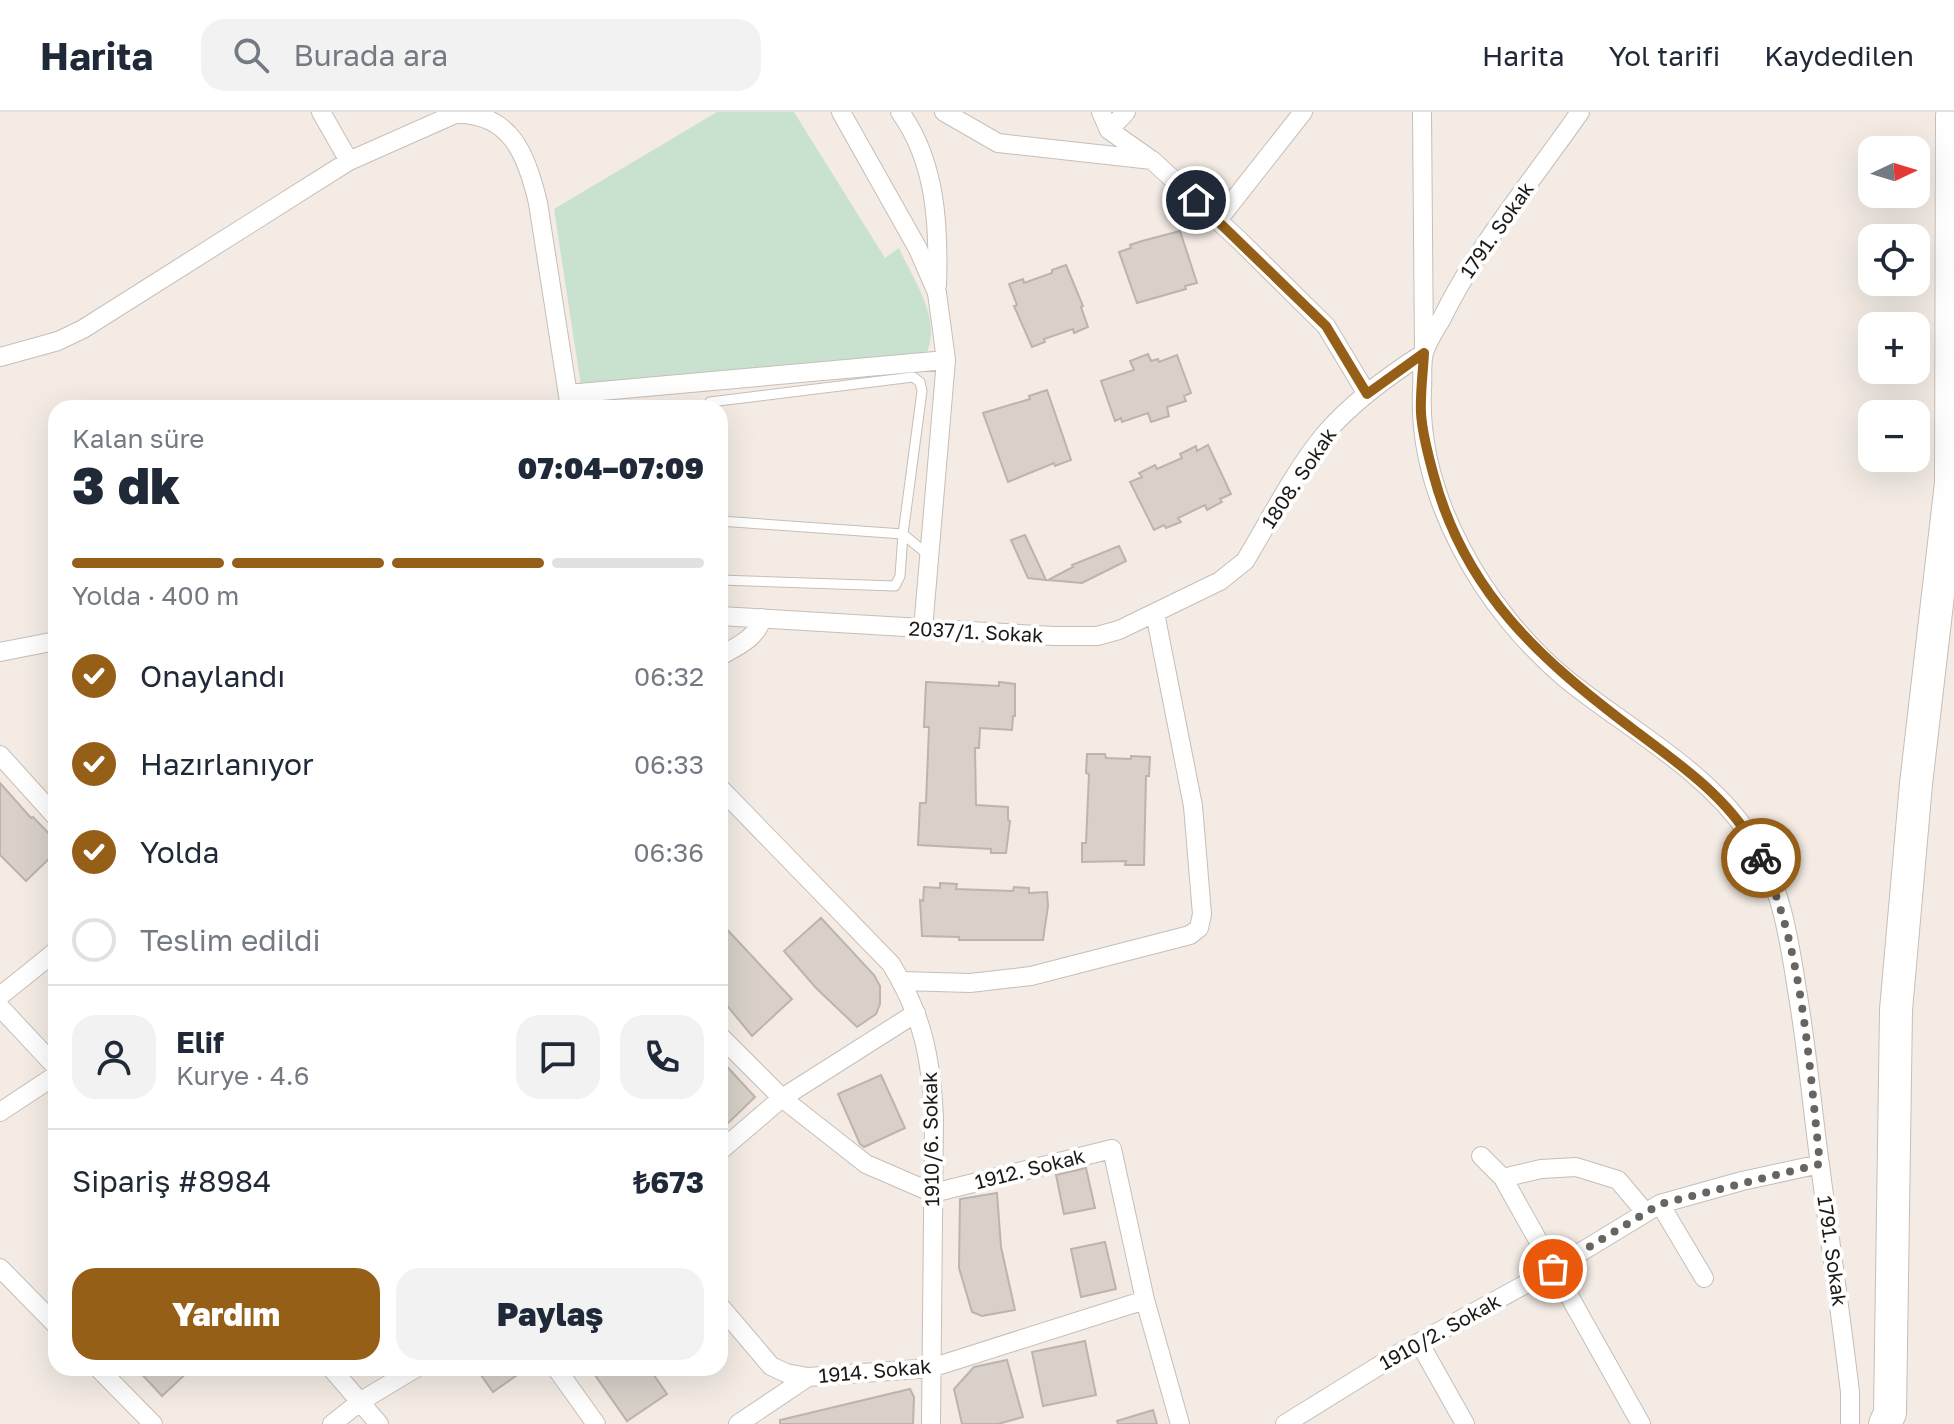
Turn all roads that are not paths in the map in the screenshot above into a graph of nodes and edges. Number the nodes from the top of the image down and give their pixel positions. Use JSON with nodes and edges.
{"nodes":[{"id":1,"x":321,"y":112,"type":"edge"},
{"id":2,"x":841,"y":112,"type":"edge"},
{"id":3,"x":900,"y":112,"type":"edge"},
{"id":4,"x":944,"y":112,"type":"edge"},
{"id":5,"x":1101,"y":112,"type":"edge"},
{"id":6,"x":1126,"y":112,"type":"edge"},
{"id":7,"x":1303,"y":112,"type":"edge"},
{"id":8,"x":1422,"y":112,"type":"edge"},
{"id":9,"x":1580,"y":112,"type":"edge"},
{"id":10,"x":456,"y":113,"type":"edge"},
{"id":11,"x":1953,"y":123,"type":"edge"},
{"id":12,"x":1109,"y":130,"type":"junction"},
{"id":13,"x":349,"y":161,"type":"junction"},
{"id":14,"x":1153,"y":161,"type":"junction"},
{"id":15,"x":1218,"y":220,"type":"junction"},
{"id":16,"x":937,"y":293,"type":"junction"},
{"id":17,"x":1424,"y":353,"type":"junction"},
{"id":18,"x":0,"y":357,"type":"edge"},
{"id":19,"x":946,"y":360,"type":"junction"},
{"id":20,"x":1367,"y":394,"type":"junction"},
{"id":21,"x":569,"y":400,"type":"edge"},
{"id":22,"x":578,"y":400,"type":"edge"},
{"id":23,"x":726,"y":400,"type":"edge"},
{"id":24,"x":728,"y":522,"type":"edge"},
{"id":25,"x":903,"y":534,"type":"junction"},
{"id":26,"x":928,"y":555,"type":"junction"},
{"id":27,"x":728,"y":580,"type":"edge"},
{"id":28,"x":1220,"y":581,"type":"joint"},
{"id":29,"x":1155,"y":613,"type":"junction"},
{"id":30,"x":728,"y":616,"type":"edge"},
{"id":31,"x":762,"y":618,"type":"junction"},
{"id":32,"x":923,"y":629,"type":"junction"},
{"id":33,"x":48,"y":643,"type":"edge"},
{"id":34,"x":728,"y":651,"type":"edge"},
{"id":35,"x":0,"y":652,"type":"edge"},
{"id":36,"x":0,"y":755,"type":"edge"},
{"id":37,"x":728,"y":796,"type":"edge"},
{"id":38,"x":48,"y":808,"type":"edge"},
{"id":39,"x":48,"y":957,"type":"edge"},
{"id":40,"x":902,"y":981,"type":"junction"},
{"id":41,"x":0,"y":996,"type":"edge"},
{"id":42,"x":0,"y":1007,"type":"edge"},
{"id":43,"x":916,"y":1013,"type":"junction"},
{"id":44,"x":728,"y":1044,"type":"edge"},
{"id":45,"x":48,"y":1058,"type":"edge"},
{"id":46,"x":48,"y":1080,"type":"edge"},
{"id":47,"x":782,"y":1098,"type":"junction"},
{"id":48,"x":0,"y":1112,"type":"edge"},
{"id":49,"x":728,"y":1144,"type":"edge"},
{"id":50,"x":1481,"y":1156,"type":"dead end"},
{"id":51,"x":1820,"y":1164,"type":"junction"},
{"id":52,"x":1503,"y":1178,"type":"junction"},
{"id":53,"x":933,"y":1193,"type":"junction"},
{"id":54,"x":1653,"y":1208,"type":"junction"},
{"id":55,"x":0,"y":1268,"type":"edge"},
{"id":56,"x":1553,"y":1269,"type":"junction"},
{"id":57,"x":1704,"y":1278,"type":"dead end"},
{"id":58,"x":1145,"y":1300,"type":"junction"},
{"id":59,"x":728,"y":1315,"type":"edge"},
{"id":60,"x":48,"y":1317,"type":"edge"},
{"id":61,"x":1420,"y":1344,"type":"junction"},
{"id":62,"x":931,"y":1368,"type":"junction"},
{"id":63,"x":106,"y":1376,"type":"edge"},
{"id":64,"x":338,"y":1376,"type":"edge"},
{"id":65,"x":403,"y":1376,"type":"edge"},
{"id":66,"x":562,"y":1376,"type":"edge"},
{"id":67,"x":808,"y":1377,"type":"junction"},
{"id":68,"x":361,"y":1401,"type":"junction"},
{"id":69,"x":153,"y":1424,"type":"edge"},
{"id":70,"x":332,"y":1424,"type":"edge"},
{"id":71,"x":379,"y":1424,"type":"edge"},
{"id":72,"x":596,"y":1424,"type":"edge"},
{"id":73,"x":738,"y":1424,"type":"edge"},
{"id":74,"x":931,"y":1424,"type":"edge"},
{"id":75,"x":1180,"y":1424,"type":"edge"},
{"id":76,"x":1285,"y":1424,"type":"edge"},
{"id":77,"x":1465,"y":1424,"type":"edge"},
{"id":78,"x":1641,"y":1424,"type":"edge"},
{"id":79,"x":1850,"y":1424,"type":"edge"},
{"id":80,"x":1885,"y":1424,"type":"edge"}],
"edges":[{"from":1,"to":13,"type":"street"},
{"from":2,"to":16,"type":"street"},
{"from":3,"to":16,"type":"street"},
{"from":4,"to":14,"type":"street"},
{"from":5,"to":12,"type":"street"},
{"from":6,"to":12,"type":"street"},
{"from":7,"to":15,"type":"street"},
{"from":8,"to":17,"type":"street","name":"1791. Sokak"},
{"from":9,"to":17,"type":"street","name":"1791. Sokak"},
{"from":10,"to":13,"type":"street"},
{"from":10,"to":21,"type":"street"},
{"from":11,"to":80,"type":"highway"},
{"from":12,"to":14,"type":"street"},
{"from":13,"to":18,"type":"street"},
{"from":14,"to":15,"type":"street"},
{"from":15,"to":20,"type":"street"},
{"from":16,"to":19,"type":"street"},
{"from":17,"to":20,"type":"street","name":"1808. Sokak"},
{"from":17,"to":51,"type":"street","name":"1791. Sokak"},
{"from":19,"to":22,"type":"street"},
{"from":19,"to":26,"type":"street"},
{"from":20,"to":28,"type":"street","name":"1808. Sokak"},
{"from":23,"to":25,"type":"lane"},
{"from":24,"to":25,"type":"lane"},
{"from":25,"to":26,"type":"lane"},
{"from":25,"to":27,"type":"lane"},
{"from":26,"to":32,"type":"street"},
{"from":28,"to":29,"type":"street","name":"2037/1. Sokak"},
{"from":29,"to":32,"type":"street","name":"2037/1. Sokak"},
{"from":29,"to":40,"type":"street"},
{"from":30,"to":31,"type":"street","name":"2037/1. Sokak"},
{"from":31,"to":32,"type":"street","name":"2037/1. Sokak"},
{"from":31,"to":34,"type":"street"},
{"from":33,"to":35,"type":"street"},
{"from":36,"to":38,"type":"street"},
{"from":37,"to":40,"type":"street","name":"1910/6. Sokak"},
{"from":39,"to":41,"type":"street"},
{"from":40,"to":43,"type":"street","name":"1910/6. Sokak"},
{"from":42,"to":45,"type":"street"},
{"from":43,"to":47,"type":"street"},
{"from":43,"to":53,"type":"street","name":"1910/6. Sokak"},
{"from":44,"to":47,"type":"street"},
{"from":46,"to":48,"type":"street"},
{"from":47,"to":49,"type":"street"},
{"from":47,"to":53,"type":"street"},
{"from":50,"to":52,"type":"street"},
{"from":51,"to":54,"type":"street","name":"1910/2. Sokak"},
{"from":51,"to":79,"type":"street","name":"1791. Sokak"},
{"from":52,"to":54,"type":"street"},
{"from":52,"to":56,"type":"street"},
{"from":53,"to":58,"type":"street","name":"1912. Sokak"},
{"from":53,"to":62,"type":"street","name":"1910/6. Sokak"},
{"from":54,"to":56,"type":"street","name":"1910/2. Sokak"},
{"from":54,"to":57,"type":"street"},
{"from":55,"to":60,"type":"street"},
{"from":56,"to":61,"type":"street","name":"1910/2. Sokak"},
{"from":56,"to":78,"type":"street"},
{"from":58,"to":62,"type":"street","name":"1914. Sokak"},
{"from":58,"to":75,"type":"street","name":"1912. Sokak"},
{"from":59,"to":67,"type":"street","name":"1914. Sokak"},
{"from":61,"to":76,"type":"street","name":"1910/2. Sokak"},
{"from":61,"to":77,"type":"street"},
{"from":62,"to":67,"type":"street","name":"1914. Sokak"},
{"from":62,"to":74,"type":"street","name":"1910/6. Sokak"},
{"from":63,"to":69,"type":"street"},
{"from":64,"to":68,"type":"street"},
{"from":65,"to":68,"type":"street"},
{"from":66,"to":72,"type":"street"},
{"from":67,"to":73,"type":"street"},
{"from":68,"to":70,"type":"street"},
{"from":68,"to":71,"type":"street"}]}
